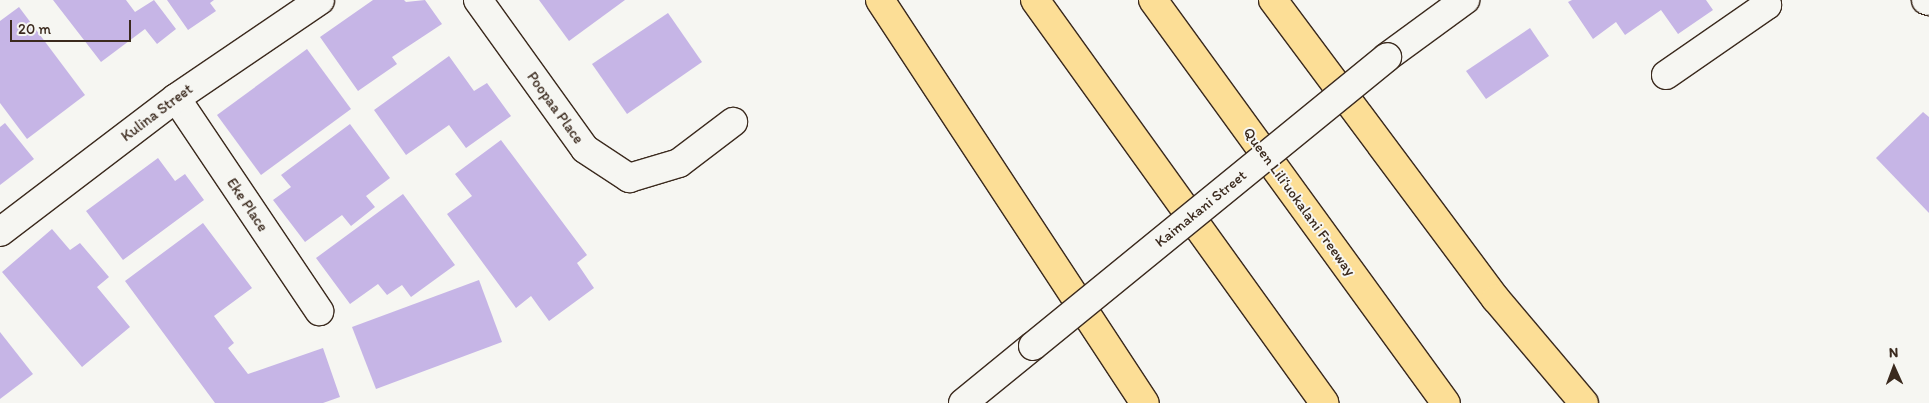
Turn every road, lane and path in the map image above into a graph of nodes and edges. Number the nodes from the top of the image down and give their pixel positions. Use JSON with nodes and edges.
{"nodes":[{"id":1,"x":320,"y":0,"type":"edge"},
{"id":2,"x":478,"y":0,"type":"edge"},
{"id":3,"x":880,"y":0,"type":"edge"},
{"id":4,"x":1035,"y":0,"type":"edge"},
{"id":5,"x":1153,"y":0,"type":"edge"},
{"id":6,"x":1273,"y":0,"type":"edge"},
{"id":7,"x":1465,"y":0,"type":"edge"},
{"id":8,"x":1764,"y":0,"type":"edge"},
{"id":9,"x":1666,"y":75,"type":"dead end"},
{"id":10,"x":176,"y":98,"type":"junction"},
{"id":11,"x":733,"y":122,"type":"dead end"},
{"id":12,"x":0,"y":232,"type":"edge"},
{"id":13,"x":1060,"y":274,"type":"junction"},
{"id":14,"x":319,"y":311,"type":"dead end"},
{"id":15,"x":1424,"y":374,"type":"junction"},
{"id":16,"x":963,"y":403,"type":"edge"},
{"id":17,"x":1127,"y":403,"type":"edge"},
{"id":18,"x":1145,"y":403,"type":"edge"},
{"id":19,"x":1325,"y":403,"type":"edge"},
{"id":20,"x":1446,"y":403,"type":"edge"},
{"id":21,"x":1450,"y":403,"type":"edge"},
{"id":22,"x":1584,"y":403,"type":"edge"}],
"edges":[{"from":1,"to":10,"type":"street","name":"Kulina Street"},
{"from":2,"to":11,"type":"street","name":"Poopaa Place"},
{"from":3,"to":13,"type":"highway"},
{"from":4,"to":19,"type":"highway"},
{"from":5,"to":15,"type":"highway","name":"Queen Liliʻuokalani Freeway"},
{"from":6,"to":22,"type":"highway"},
{"from":7,"to":16,"type":"street","name":"Kaimakani Street","bridge":true},
{"from":8,"to":9,"type":"street"},
{"from":10,"to":12,"type":"street","name":"Kulina Street"},
{"from":10,"to":14,"type":"street","name":"Eke Place"},
{"from":13,"to":17,"type":"highway"},
{"from":13,"to":18,"type":"highway"},
{"from":15,"to":20,"type":"highway","name":"Queen Liliʻuokalani Freeway"},
{"from":15,"to":21,"type":"highway"}]}
